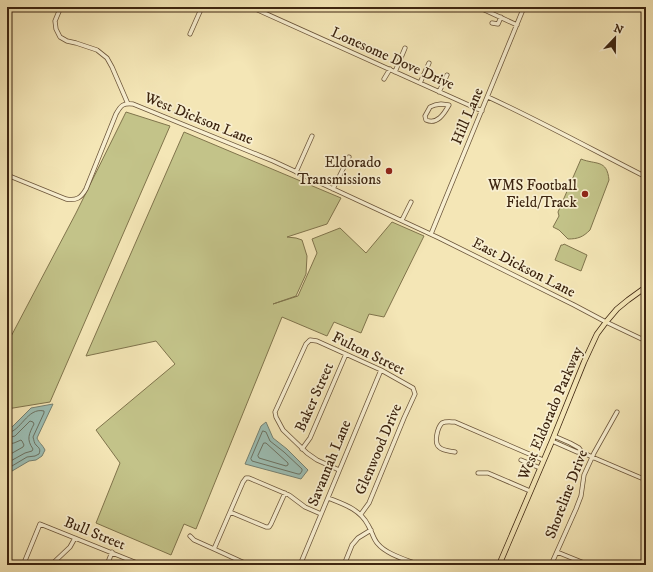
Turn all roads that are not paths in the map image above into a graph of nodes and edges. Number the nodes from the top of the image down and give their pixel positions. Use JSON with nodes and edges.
{"nodes":[{"id":1,"x":64,"y":7,"type":"edge"},
{"id":2,"x":202,"y":7,"type":"edge"},
{"id":3,"x":251,"y":7,"type":"edge"},
{"id":4,"x":478,"y":7,"type":"edge"},
{"id":5,"x":492,"y":7,"type":"edge"},
{"id":6,"x":524,"y":7,"type":"edge"},
{"id":7,"x":490,"y":12,"type":"junction"},
{"id":8,"x":501,"y":17,"type":"junction"},
{"id":9,"x":492,"y":23,"type":"dead end"},
{"id":10,"x":517,"y":25,"type":"junction"},
{"id":11,"x":190,"y":34,"type":"dead end"},
{"id":12,"x":404,"y":48,"type":"dead end"},
{"id":13,"x":428,"y":63,"type":"dead end"},
{"id":14,"x":390,"y":69,"type":"junction"},
{"id":15,"x":395,"y":72,"type":"junction"},
{"id":16,"x":447,"y":75,"type":"dead end"},
{"id":17,"x":384,"y":79,"type":"dead end"},
{"id":18,"x":420,"y":83,"type":"junction"},
{"id":19,"x":439,"y":92,"type":"junction"},
{"id":20,"x":488,"y":98,"type":"junction"},
{"id":21,"x":457,"y":99,"type":"junction"},
{"id":22,"x":128,"y":104,"type":"junction"},
{"id":23,"x":449,"y":105,"type":"junction"},
{"id":24,"x":482,"y":111,"type":"junction"},
{"id":25,"x":312,"y":136,"type":"dead end"},
{"id":26,"x":349,"y":157,"type":"dead end"},
{"id":27,"x":296,"y":172,"type":"junction"},
{"id":28,"x":7,"y":175,"type":"edge"},
{"id":29,"x":646,"y":177,"type":"edge"},
{"id":30,"x":333,"y":189,"type":"junction"},
{"id":31,"x":410,"y":202,"type":"dead end"},
{"id":32,"x":402,"y":220,"type":"junction"},
{"id":33,"x":431,"y":234,"type":"junction"},
{"id":34,"x":646,"y":287,"type":"edge"},
{"id":35,"x":606,"y":322,"type":"junction"},
{"id":36,"x":646,"y":341,"type":"edge"},
{"id":37,"x":346,"y":354,"type":"junction"},
{"id":38,"x":381,"y":370,"type":"junction"},
{"id":39,"x":414,"y":391,"type":"joint"},
{"id":40,"x":618,"y":412,"type":"dead end"},
{"id":41,"x":554,"y":436,"type":"junction"},
{"id":42,"x":552,"y":442,"type":"junction"},
{"id":43,"x":302,"y":449,"type":"junction"},
{"id":44,"x":455,"y":452,"type":"dead end"},
{"id":45,"x":582,"y":452,"type":"junction"},
{"id":46,"x":592,"y":457,"type":"junction"},
{"id":47,"x":521,"y":460,"type":"dead end"},
{"id":48,"x":544,"y":460,"type":"junction"},
{"id":49,"x":540,"y":468,"type":"junction"},
{"id":50,"x":339,"y":470,"type":"junction"},
{"id":51,"x":478,"y":473,"type":"dead end"},
{"id":52,"x":646,"y":480,"type":"edge"},
{"id":53,"x":530,"y":491,"type":"junction"},
{"id":54,"x":285,"y":493,"type":"junction"},
{"id":55,"x":328,"y":498,"type":"junction"},
{"id":56,"x":230,"y":512,"type":"junction"},
{"id":57,"x":321,"y":514,"type":"junction"},
{"id":58,"x":361,"y":514,"type":"junction"},
{"id":59,"x":371,"y":530,"type":"junction"},
{"id":60,"x":190,"y":536,"type":"dead end"},
{"id":61,"x":75,"y":538,"type":"junction"},
{"id":62,"x":214,"y":549,"type":"junction"},
{"id":63,"x":112,"y":552,"type":"junction"},
{"id":64,"x":557,"y":552,"type":"junction"},
{"id":65,"x":25,"y":564,"type":"edge"},
{"id":66,"x":51,"y":565,"type":"edge"},
{"id":67,"x":107,"y":565,"type":"edge"},
{"id":68,"x":142,"y":565,"type":"edge"},
{"id":69,"x":249,"y":565,"type":"edge"},
{"id":70,"x":300,"y":565,"type":"edge"},
{"id":71,"x":344,"y":565,"type":"edge"},
{"id":72,"x":419,"y":565,"type":"edge"},
{"id":73,"x":499,"y":565,"type":"edge"},
{"id":74,"x":551,"y":565,"type":"edge"},
{"id":75,"x":589,"y":565,"type":"edge"}],
"edges":[{"from":1,"to":22,"type":"street"},
{"from":2,"to":11,"type":"street"},
{"from":3,"to":14,"type":"street","name":"Lonesome Dove Drive"},
{"from":4,"to":7,"type":"street"},
{"from":5,"to":7,"type":"street"},
{"from":6,"to":10,"type":"street","name":"Hill Lane"},
{"from":7,"to":8,"type":"street"},
{"from":8,"to":9,"type":"street"},
{"from":8,"to":10,"type":"street"},
{"from":10,"to":20,"type":"street","name":"Hill Lane"},
{"from":12,"to":15,"type":"street"},
{"from":13,"to":18,"type":"street"},
{"from":14,"to":15,"type":"street","name":"Lonesome Dove Drive"},
{"from":14,"to":17,"type":"street"},
{"from":15,"to":18,"type":"street","name":"Lonesome Dove Drive"},
{"from":16,"to":19,"type":"street"},
{"from":18,"to":19,"type":"street","name":"Lonesome Dove Drive"},
{"from":19,"to":21,"type":"street","name":"Lonesome Dove Drive"},
{"from":20,"to":24,"type":"street","name":"Hill Lane"},
{"from":20,"to":29,"type":"street"},
{"from":21,"to":23,"type":"street"},
{"from":21,"to":24,"type":"street","name":"Lonesome Dove Drive"},
{"from":22,"to":27,"type":"street","name":"West Dickson Lane"},
{"from":22,"to":28,"type":"street","name":"West Dickson Lane"},
{"from":23,"to":23,"type":"street"},
{"from":24,"to":33,"type":"street","name":"Hill Lane"},
{"from":25,"to":27,"type":"street"},
{"from":26,"to":30,"type":"street"},
{"from":27,"to":30,"type":"street","name":"West Dickson Lane"},
{"from":30,"to":32,"type":"street","name":"West Dickson Lane"},
{"from":31,"to":32,"type":"street"},
{"from":32,"to":33,"type":"street","name":"West Dickson Lane"},
{"from":33,"to":35,"type":"street","name":"East Dickson Lane"},
{"from":34,"to":35,"type":"main road","name":"West Eldorado Parkway"},
{"from":35,"to":36,"type":"street","name":"East Dickson Lane"},
{"from":35,"to":41,"type":"main road","name":"West Eldorado Parkway"},
{"from":37,"to":38,"type":"street","name":"Fulton Street"},
{"from":37,"to":43,"type":"street","name":"Baker Street"},
{"from":37,"to":43,"type":"street","name":"Fulton Street"},
{"from":38,"to":39,"type":"street","name":"Fulton Street"},
{"from":38,"to":50,"type":"street","name":"Savannah Lane"},
{"from":39,"to":58,"type":"street","name":"Glenwood Drive"},
{"from":40,"to":46,"type":"street","name":"Shoreline Drive"},
{"from":41,"to":42,"type":"main road","name":"West Eldorado Parkway"},
{"from":41,"to":45,"type":"street"},
{"from":42,"to":45,"type":"street"},
{"from":42,"to":48,"type":"main road","name":"West Eldorado Parkway"},
{"from":43,"to":50,"type":"street"},
{"from":44,"to":48,"type":"street"},
{"from":45,"to":46,"type":"street"},
{"from":46,"to":52,"type":"street"},
{"from":46,"to":64,"type":"street","name":"Shoreline Drive"},
{"from":47,"to":49,"type":"street"},
{"from":48,"to":49,"type":"main road","name":"West Eldorado Parkway"},
{"from":49,"to":53,"type":"main road","name":"West Eldorado Parkway"},
{"from":50,"to":55,"type":"street","name":"Savannah Lane"},
{"from":51,"to":53,"type":"street"},
{"from":53,"to":73,"type":"main road","name":"West Eldorado Parkway"},
{"from":54,"to":56,"type":"street"},
{"from":54,"to":56,"type":"street"},
{"from":54,"to":57,"type":"street"},
{"from":55,"to":57,"type":"street","name":"Savannah Lane"},
{"from":55,"to":58,"type":"street"},
{"from":56,"to":62,"type":"street"},
{"from":57,"to":70,"type":"street","name":"Savannah Lane"},
{"from":58,"to":59,"type":"street"},
{"from":59,"to":71,"type":"street"},
{"from":59,"to":72,"type":"street"},
{"from":60,"to":62,"type":"street"},
{"from":61,"to":63,"type":"street","name":"Bull Street"},
{"from":61,"to":65,"type":"street","name":"Bull Street"},
{"from":61,"to":66,"type":"street"},
{"from":62,"to":69,"type":"street"},
{"from":63,"to":67,"type":"street"},
{"from":63,"to":68,"type":"street","name":"Bull Street"},
{"from":64,"to":74,"type":"street","name":"Shoreline Drive"},
{"from":64,"to":75,"type":"street"}]}
